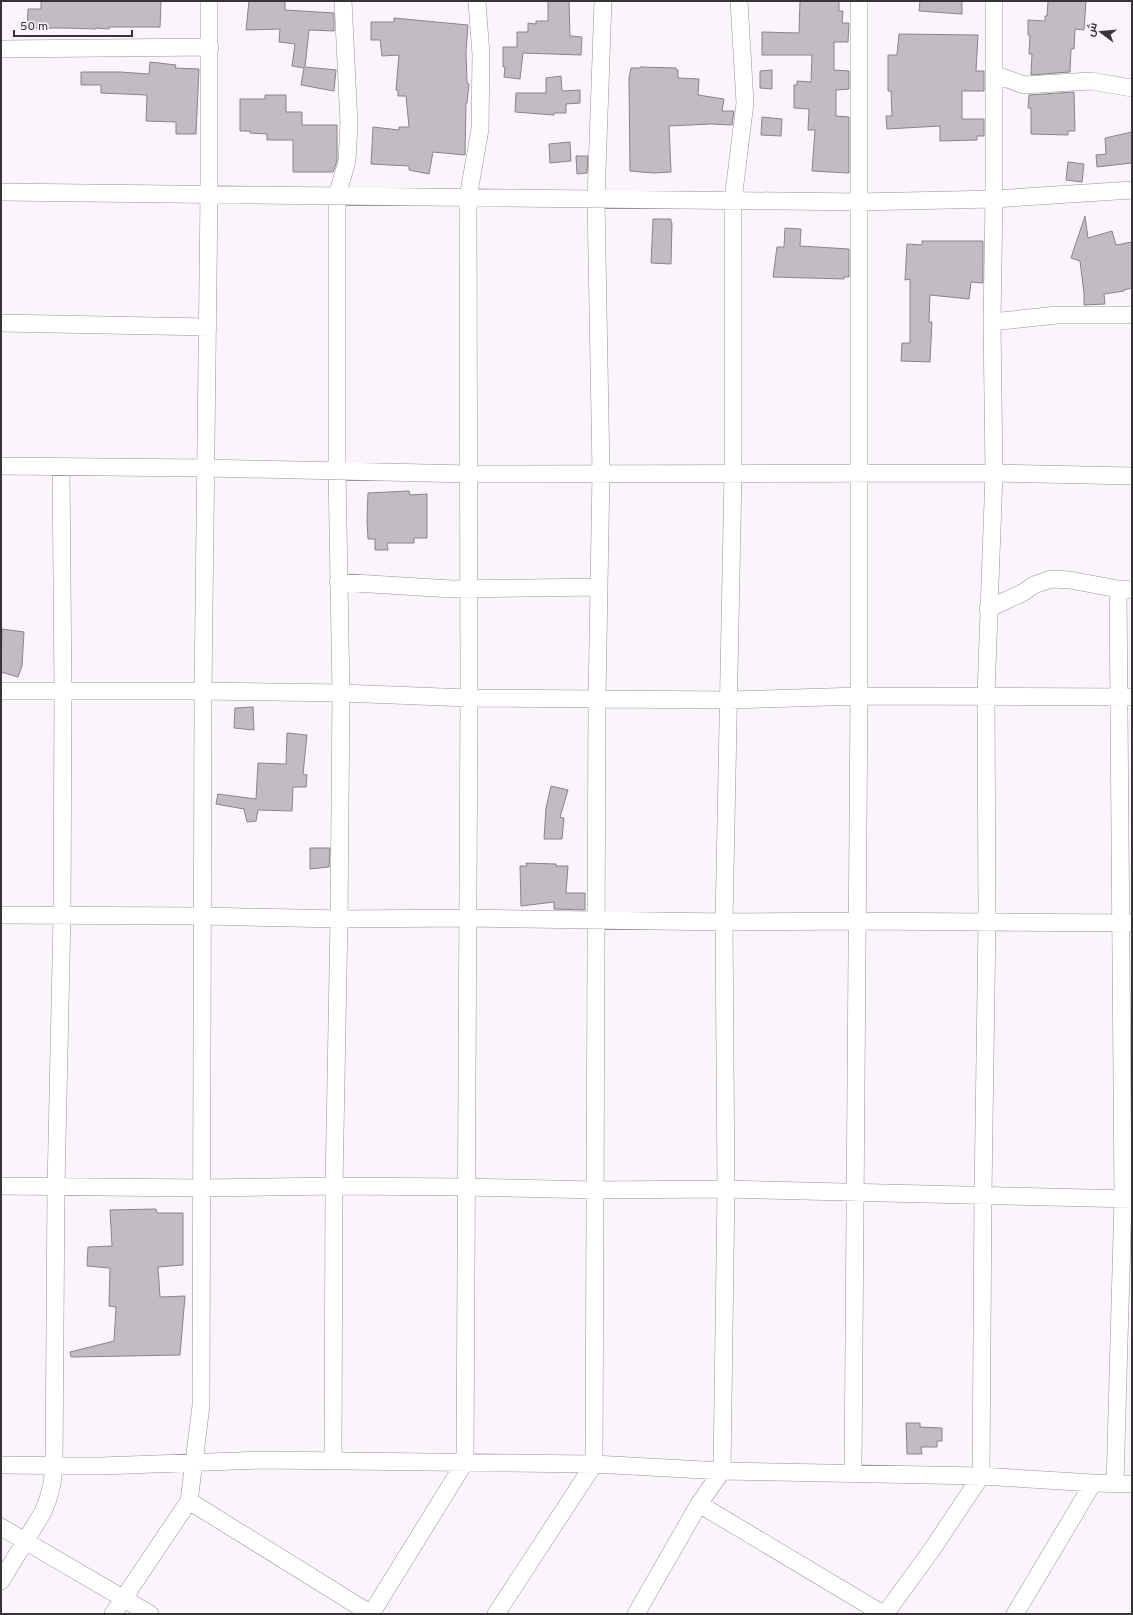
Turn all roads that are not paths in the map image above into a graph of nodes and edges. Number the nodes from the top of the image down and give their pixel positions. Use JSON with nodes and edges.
{"nodes":[{"id":1,"x":210,"y":1,"type":"edge"},
{"id":2,"x":343,"y":1,"type":"edge"},
{"id":3,"x":477,"y":1,"type":"edge"},
{"id":4,"x":603,"y":1,"type":"edge"},
{"id":5,"x":739,"y":1,"type":"edge"},
{"id":6,"x":859,"y":1,"type":"edge"},
{"id":7,"x":994,"y":1,"type":"edge"},
{"id":8,"x":210,"y":47,"type":"junction"},
{"id":9,"x":1,"y":49,"type":"edge"},
{"id":10,"x":994,"y":74,"type":"junction"},
{"id":11,"x":1132,"y":88,"type":"edge"},
{"id":12,"x":1132,"y":190,"type":"edge"},
{"id":13,"x":1,"y":192,"type":"edge"},
{"id":14,"x":209,"y":194,"type":"junction"},
{"id":15,"x":337,"y":196,"type":"junction"},
{"id":16,"x":468,"y":198,"type":"junction"},
{"id":17,"x":596,"y":199,"type":"junction"},
{"id":18,"x":994,"y":199,"type":"junction"},
{"id":19,"x":733,"y":200,"type":"junction"},
{"id":20,"x":859,"y":202,"type":"junction"},
{"id":21,"x":1132,"y":315,"type":"edge"},
{"id":22,"x":1,"y":322,"type":"edge"},
{"id":23,"x":992,"y":322,"type":"junction"},
{"id":24,"x":208,"y":328,"type":"junction"},
{"id":25,"x":1,"y":466,"type":"edge"},
{"id":26,"x":61,"y":467,"type":"junction"},
{"id":27,"x":206,"y":468,"type":"junction"},
{"id":28,"x":337,"y":471,"type":"junction"},
{"id":29,"x":994,"y":473,"type":"junction"},
{"id":30,"x":469,"y":474,"type":"junction"},
{"id":31,"x":601,"y":474,"type":"junction"},
{"id":32,"x":733,"y":474,"type":"junction"},
{"id":33,"x":859,"y":474,"type":"junction"},
{"id":34,"x":1132,"y":476,"type":"edge"},
{"id":35,"x":338,"y":582,"type":"junction"},
{"id":36,"x":599,"y":587,"type":"junction"},
{"id":37,"x":469,"y":589,"type":"junction"},
{"id":38,"x":1125,"y":589,"type":"edge"},
{"id":39,"x":988,"y":609,"type":"junction"},
{"id":40,"x":1,"y":691,"type":"edge"},
{"id":41,"x":63,"y":691,"type":"junction"},
{"id":42,"x":203,"y":691,"type":"junction"},
{"id":43,"x":341,"y":693,"type":"junction"},
{"id":44,"x":986,"y":695,"type":"junction"},
{"id":45,"x":858,"y":696,"type":"junction"},
{"id":46,"x":1125,"y":697,"type":"edge"},
{"id":47,"x":469,"y":698,"type":"junction"},
{"id":48,"x":597,"y":699,"type":"junction"},
{"id":49,"x":729,"y":700,"type":"junction"},
{"id":50,"x":1,"y":915,"type":"edge"},
{"id":51,"x":62,"y":916,"type":"junction"},
{"id":52,"x":203,"y":916,"type":"junction"},
{"id":53,"x":467,"y":918,"type":"junction"},
{"id":54,"x":339,"y":919,"type":"junction"},
{"id":55,"x":597,"y":920,"type":"junction"},
{"id":56,"x":856,"y":921,"type":"junction"},
{"id":57,"x":987,"y":921,"type":"junction"},
{"id":58,"x":724,"y":922,"type":"junction"},
{"id":59,"x":1127,"y":923,"type":"edge"},
{"id":60,"x":1,"y":1186,"type":"edge"},
{"id":61,"x":334,"y":1186,"type":"junction"},
{"id":62,"x":56,"y":1187,"type":"junction"},
{"id":63,"x":466,"y":1187,"type":"junction"},
{"id":64,"x":201,"y":1188,"type":"junction"},
{"id":65,"x":726,"y":1189,"type":"junction"},
{"id":66,"x":595,"y":1190,"type":"junction"},
{"id":67,"x":855,"y":1192,"type":"junction"},
{"id":68,"x":983,"y":1195,"type":"junction"},
{"id":69,"x":1128,"y":1199,"type":"edge"},
{"id":70,"x":333,"y":1461,"type":"junction"},
{"id":71,"x":465,"y":1462,"type":"junction"},
{"id":72,"x":195,"y":1463,"type":"junction"},
{"id":73,"x":594,"y":1464,"type":"junction"},
{"id":74,"x":1,"y":1465,"type":"edge"},
{"id":75,"x":54,"y":1466,"type":"junction"},
{"id":76,"x":722,"y":1471,"type":"junction"},
{"id":77,"x":853,"y":1473,"type":"junction"},
{"id":78,"x":981,"y":1476,"type":"junction"},
{"id":79,"x":1093,"y":1483,"type":"junction"},
{"id":80,"x":1114,"y":1484,"type":"junction"},
{"id":81,"x":1132,"y":1484,"type":"edge"},
{"id":82,"x":189,"y":1501,"type":"junction"},
{"id":83,"x":699,"y":1504,"type":"junction"},
{"id":84,"x":1,"y":1527,"type":"edge"},
{"id":85,"x":26,"y":1541,"type":"junction"},
{"id":86,"x":1,"y":1581,"type":"edge"},
{"id":87,"x":124,"y":1598,"type":"junction"},
{"id":88,"x":640,"y":1613,"type":"edge"},
{"id":89,"x":113,"y":1614,"type":"edge"},
{"id":90,"x":150,"y":1614,"type":"edge"},
{"id":91,"x":371,"y":1614,"type":"edge"},
{"id":92,"x":496,"y":1614,"type":"edge"},
{"id":93,"x":884,"y":1614,"type":"edge"},
{"id":94,"x":1015,"y":1614,"type":"edge"}],
"edges":[{"from":1,"to":8,"type":"street"},
{"from":2,"to":15,"type":"street"},
{"from":3,"to":16,"type":"street"},
{"from":4,"to":17,"type":"street"},
{"from":5,"to":19,"type":"street"},
{"from":6,"to":20,"type":"street"},
{"from":7,"to":10,"type":"street"},
{"from":8,"to":9,"type":"street"},
{"from":8,"to":14,"type":"street"},
{"from":10,"to":11,"type":"street"},
{"from":10,"to":18,"type":"street"},
{"from":12,"to":18,"type":"street"},
{"from":13,"to":14,"type":"street"},
{"from":14,"to":15,"type":"street"},
{"from":14,"to":24,"type":"street"},
{"from":15,"to":16,"type":"street"},
{"from":15,"to":28,"type":"street"},
{"from":16,"to":17,"type":"street"},
{"from":16,"to":30,"type":"street"},
{"from":17,"to":19,"type":"street"},
{"from":17,"to":31,"type":"street"},
{"from":18,"to":20,"type":"street"},
{"from":18,"to":23,"type":"street"},
{"from":19,"to":20,"type":"street"},
{"from":19,"to":32,"type":"street"},
{"from":20,"to":33,"type":"street"},
{"from":21,"to":23,"type":"street"},
{"from":22,"to":24,"type":"street"},
{"from":23,"to":29,"type":"street"},
{"from":24,"to":27,"type":"street"},
{"from":25,"to":26,"type":"street"},
{"from":26,"to":27,"type":"street"},
{"from":26,"to":41,"type":"street"},
{"from":27,"to":28,"type":"street"},
{"from":27,"to":42,"type":"street"},
{"from":28,"to":30,"type":"street"},
{"from":28,"to":35,"type":"street"},
{"from":29,"to":33,"type":"street"},
{"from":29,"to":34,"type":"street"},
{"from":29,"to":39,"type":"street"},
{"from":30,"to":31,"type":"street"},
{"from":30,"to":37,"type":"street"},
{"from":31,"to":32,"type":"street"},
{"from":31,"to":36,"type":"street"},
{"from":32,"to":33,"type":"street"},
{"from":32,"to":49,"type":"street"},
{"from":33,"to":45,"type":"street"},
{"from":35,"to":37,"type":"street"},
{"from":35,"to":43,"type":"street"},
{"from":36,"to":37,"type":"street"},
{"from":36,"to":48,"type":"street"},
{"from":37,"to":47,"type":"street"},
{"from":38,"to":39,"type":"street"},
{"from":38,"to":46,"type":"street"},
{"from":39,"to":44,"type":"street"},
{"from":40,"to":41,"type":"street"},
{"from":41,"to":42,"type":"street"},
{"from":41,"to":51,"type":"street"},
{"from":42,"to":43,"type":"street"},
{"from":42,"to":52,"type":"street"},
{"from":43,"to":47,"type":"street"},
{"from":43,"to":54,"type":"street"},
{"from":44,"to":45,"type":"street"},
{"from":44,"to":46,"type":"street"},
{"from":44,"to":57,"type":"street"},
{"from":45,"to":49,"type":"street"},
{"from":45,"to":56,"type":"street"},
{"from":46,"to":59,"type":"street"},
{"from":47,"to":48,"type":"street"},
{"from":47,"to":53,"type":"street"},
{"from":48,"to":49,"type":"street"},
{"from":48,"to":55,"type":"street"},
{"from":49,"to":58,"type":"street"},
{"from":50,"to":51,"type":"street"},
{"from":51,"to":52,"type":"street"},
{"from":51,"to":62,"type":"street"},
{"from":52,"to":54,"type":"street"},
{"from":52,"to":64,"type":"street"},
{"from":53,"to":54,"type":"street"},
{"from":53,"to":55,"type":"street"},
{"from":53,"to":63,"type":"street"},
{"from":54,"to":61,"type":"street"},
{"from":55,"to":58,"type":"street"},
{"from":55,"to":66,"type":"street"},
{"from":56,"to":57,"type":"street"},
{"from":56,"to":58,"type":"street"},
{"from":56,"to":67,"type":"street"},
{"from":57,"to":59,"type":"street"},
{"from":57,"to":68,"type":"street"},
{"from":58,"to":65,"type":"street"},
{"from":59,"to":69,"type":"street"},
{"from":60,"to":62,"type":"street"},
{"from":61,"to":63,"type":"street"},
{"from":61,"to":64,"type":"street"},
{"from":61,"to":70,"type":"street"},
{"from":62,"to":64,"type":"street"},
{"from":62,"to":75,"type":"street"},
{"from":63,"to":66,"type":"street"},
{"from":63,"to":71,"type":"street"},
{"from":64,"to":72,"type":"street"},
{"from":65,"to":66,"type":"street"},
{"from":65,"to":67,"type":"street"},
{"from":65,"to":76,"type":"street"},
{"from":66,"to":73,"type":"street"},
{"from":67,"to":68,"type":"street"},
{"from":67,"to":77,"type":"street"},
{"from":68,"to":69,"type":"street"},
{"from":68,"to":78,"type":"street"},
{"from":69,"to":80,"type":"street"},
{"from":70,"to":71,"type":"street"},
{"from":70,"to":72,"type":"street"},
{"from":71,"to":73,"type":"street"},
{"from":71,"to":91,"type":"street"},
{"from":72,"to":75,"type":"street"},
{"from":72,"to":82,"type":"street"},
{"from":73,"to":76,"type":"street"},
{"from":73,"to":92,"type":"street"},
{"from":74,"to":75,"type":"street"},
{"from":75,"to":85,"type":"street"},
{"from":76,"to":77,"type":"street"},
{"from":76,"to":83,"type":"street"},
{"from":77,"to":78,"type":"street"},
{"from":78,"to":79,"type":"street"},
{"from":78,"to":93,"type":"street"},
{"from":79,"to":80,"type":"street"},
{"from":79,"to":94,"type":"street"},
{"from":80,"to":81,"type":"street"},
{"from":82,"to":87,"type":"street"},
{"from":82,"to":91,"type":"street"},
{"from":83,"to":88,"type":"street"},
{"from":83,"to":93,"type":"street"},
{"from":84,"to":85,"type":"street"},
{"from":85,"to":86,"type":"street"},
{"from":85,"to":87,"type":"street"},
{"from":87,"to":89,"type":"street"},
{"from":87,"to":90,"type":"street"}]}
